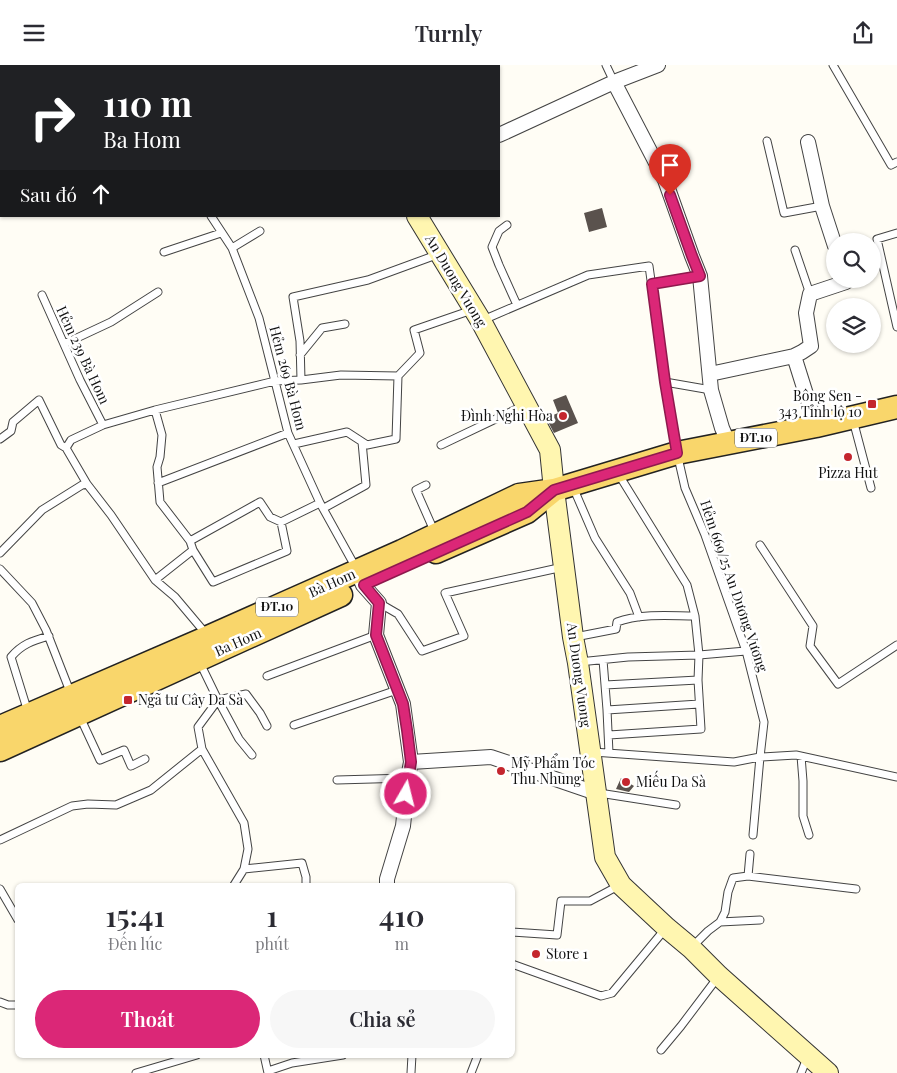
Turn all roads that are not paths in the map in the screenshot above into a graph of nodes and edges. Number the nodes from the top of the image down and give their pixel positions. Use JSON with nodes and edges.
{"nodes":[{"id":1,"x":606,"y":65,"type":"edge"},
{"id":2,"x":658,"y":65,"type":"edge"},
{"id":3,"x":833,"y":65,"type":"edge"},
{"id":4,"x":614,"y":82,"type":"junction"},
{"id":5,"x":500,"y":135,"type":"edge"},
{"id":6,"x":767,"y":141,"type":"dead end"},
{"id":7,"x":808,"y":142,"type":"dead end"},
{"id":8,"x":897,"y":162,"type":"edge"},
{"id":9,"x":822,"y":206,"type":"junction"},
{"id":10,"x":212,"y":217,"type":"edge"},
{"id":11,"x":417,"y":217,"type":"edge"},
{"id":12,"x":507,"y":225,"type":"dead end"},
{"id":13,"x":260,"y":231,"type":"dead end"},
{"id":14,"x":221,"y":233,"type":"junction"},
{"id":15,"x":831,"y":233,"type":"edge"},
{"id":16,"x":897,"y":233,"type":"edge"},
{"id":17,"x":232,"y":248,"type":"junction"},
{"id":18,"x":795,"y":250,"type":"dead end"},
{"id":19,"x":164,"y":252,"type":"dead end"},
{"id":20,"x":439,"y":254,"type":"junction"},
{"id":21,"x":700,"y":276,"type":"junction"},
{"id":22,"x":652,"y":284,"type":"junction"},
{"id":23,"x":828,"y":288,"type":"edge"},
{"id":24,"x":158,"y":292,"type":"dead end"},
{"id":25,"x":810,"y":294,"type":"junction"},
{"id":26,"x":42,"y":295,"type":"dead end"},
{"id":27,"x":516,"y":305,"type":"junction"},
{"id":28,"x":477,"y":315,"type":"junction"},
{"id":29,"x":345,"y":324,"type":"dead end"},
{"id":30,"x":897,"y":327,"type":"edge"},
{"id":31,"x":64,"y":344,"type":"junction"},
{"id":32,"x":300,"y":355,"type":"junction"},
{"id":33,"x":794,"y":356,"type":"junction"},
{"id":34,"x":710,"y":374,"type":"junction"},
{"id":35,"x":398,"y":376,"type":"junction"},
{"id":36,"x":301,"y":379,"type":"junction"},
{"id":37,"x":276,"y":381,"type":"junction"},
{"id":38,"x":665,"y":382,"type":"junction"},
{"id":39,"x":711,"y":390,"type":"junction"},
{"id":40,"x":526,"y":405,"type":"junction"},
{"id":41,"x":897,"y":407,"type":"edge"},
{"id":42,"x":155,"y":410,"type":"junction"},
{"id":43,"x":852,"y":417,"type":"junction"},
{"id":44,"x":103,"y":425,"type":"junction"},
{"id":45,"x":816,"y":426,"type":"junction"},
{"id":46,"x":288,"y":433,"type":"junction"},
{"id":47,"x":0,"y":439,"type":"edge"},
{"id":48,"x":362,"y":442,"type":"junction"},
{"id":49,"x":294,"y":444,"type":"junction"},
{"id":50,"x":729,"y":444,"type":"junction"},
{"id":51,"x":441,"y":445,"type":"dead end"},
{"id":52,"x":66,"y":448,"type":"junction"},
{"id":53,"x":677,"y":453,"type":"junction"},
{"id":54,"x":616,"y":470,"type":"junction"},
{"id":55,"x":158,"y":483,"type":"junction"},
{"id":56,"x":87,"y":484,"type":"junction"},
{"id":57,"x":426,"y":485,"type":"dead end"},
{"id":58,"x":563,"y":487,"type":"junction"},
{"id":59,"x":871,"y":488,"type":"dead end"},
{"id":60,"x":322,"y":505,"type":"junction"},
{"id":61,"x":281,"y":522,"type":"junction"},
{"id":62,"x":436,"y":536,"type":"junction"},
{"id":63,"x":190,"y":541,"type":"junction"},
{"id":64,"x":760,"y":545,"type":"dead end"},
{"id":65,"x":193,"y":550,"type":"junction"},
{"id":66,"x":0,"y":553,"type":"edge"},
{"id":67,"x":564,"y":567,"type":"junction"},
{"id":68,"x":0,"y":569,"type":"edge"},
{"id":69,"x":360,"y":578,"type":"junction"},
{"id":70,"x":155,"y":580,"type":"junction"},
{"id":71,"x":379,"y":603,"type":"junction"},
{"id":72,"x":695,"y":616,"type":"junction"},
{"id":73,"x":638,"y":617,"type":"junction"},
{"id":74,"x":376,"y":635,"type":"junction"},
{"id":75,"x":48,"y":636,"type":"junction"},
{"id":76,"x":208,"y":637,"type":"junction"},
{"id":77,"x":573,"y":637,"type":"junction"},
{"id":78,"x":897,"y":645,"type":"edge"},
{"id":79,"x":746,"y":651,"type":"junction"},
{"id":80,"x":699,"y":655,"type":"junction"},
{"id":81,"x":603,"y":659,"type":"junction"},
{"id":82,"x":198,"y":660,"type":"junction"},
{"id":83,"x":578,"y":663,"type":"junction"},
{"id":84,"x":267,"y":676,"type":"dead end"},
{"id":85,"x":698,"y":680,"type":"junction"},
{"id":86,"x":605,"y":685,"type":"junction"},
{"id":87,"x":398,"y":691,"type":"junction"},
{"id":88,"x":218,"y":700,"type":"junction"},
{"id":89,"x":699,"y":703,"type":"junction"},
{"id":90,"x":75,"y":705,"type":"junction"},
{"id":91,"x":608,"y":710,"type":"junction"},
{"id":92,"x":29,"y":715,"type":"junction"},
{"id":93,"x":294,"y":725,"type":"dead end"},
{"id":94,"x":267,"y":726,"type":"dead end"},
{"id":95,"x":0,"y":727,"type":"edge"},
{"id":96,"x":608,"y":735,"type":"junction"},
{"id":97,"x":202,"y":749,"type":"junction"},
{"id":98,"x":0,"y":750,"type":"edge"},
{"id":99,"x":599,"y":753,"type":"junction"},
{"id":100,"x":252,"y":755,"type":"dead end"},
{"id":101,"x":801,"y":756,"type":"junction"},
{"id":102,"x":760,"y":757,"type":"junction"},
{"id":103,"x":145,"y":759,"type":"dead end"},
{"id":104,"x":411,"y":762,"type":"junction"},
{"id":105,"x":897,"y":777,"type":"edge"},
{"id":106,"x":408,"y":778,"type":"junction"},
{"id":107,"x":338,"y":780,"type":"dead end"},
{"id":108,"x":596,"y":793,"type":"junction"},
{"id":109,"x":676,"y":805,"type":"dead end"},
{"id":110,"x":753,"y":835,"type":"dead end"},
{"id":111,"x":809,"y":835,"type":"dead end"},
{"id":112,"x":0,"y":840,"type":"edge"},
{"id":113,"x":750,"y":854,"type":"dead end"},
{"id":114,"x":244,"y":869,"type":"junction"},
{"id":115,"x":748,"y":876,"type":"junction"},
{"id":116,"x":235,"y":883,"type":"edge"},
{"id":117,"x":306,"y":883,"type":"edge"},
{"id":118,"x":386,"y":883,"type":"edge"},
{"id":119,"x":621,"y":885,"type":"junction"},
{"id":120,"x":0,"y":889,"type":"edge"},
{"id":121,"x":856,"y":889,"type":"dead end"},
{"id":122,"x":15,"y":915,"type":"edge"},
{"id":123,"x":760,"y":920,"type":"dead end"},
{"id":124,"x":720,"y":922,"type":"junction"},
{"id":125,"x":667,"y":928,"type":"junction"},
{"id":126,"x":515,"y":932,"type":"edge"},
{"id":127,"x":691,"y":948,"type":"junction"},
{"id":128,"x":515,"y":965,"type":"edge"},
{"id":129,"x":719,"y":976,"type":"junction"},
{"id":130,"x":0,"y":1002,"type":"edge"},
{"id":131,"x":15,"y":1005,"type":"edge"},
{"id":132,"x":661,"y":1050,"type":"dead end"},
{"id":133,"x":187,"y":1058,"type":"edge"},
{"id":134,"x":265,"y":1058,"type":"edge"},
{"id":135,"x":324,"y":1058,"type":"edge"},
{"id":136,"x":412,"y":1058,"type":"edge"},
{"id":137,"x":477,"y":1058,"type":"edge"},
{"id":138,"x":805,"y":1064,"type":"edge"},
{"id":139,"x":268,"y":1072,"type":"edge"},
{"id":140,"x":136,"y":1073,"type":"edge"},
{"id":141,"x":411,"y":1073,"type":"edge"},
{"id":142,"x":471,"y":1073,"type":"edge"},
{"id":143,"x":828,"y":1073,"type":"edge"}],
"edges":[{"from":1,"to":4,"type":"lane"},
{"from":2,"to":4,"type":"street"},
{"from":3,"to":8,"type":"lane"},
{"from":4,"to":5,"type":"street"},
{"from":4,"to":21,"type":"street"},
{"from":6,"to":9,"type":"lane"},
{"from":7,"to":9,"type":"street"},
{"from":9,"to":15,"type":"street"},
{"from":10,"to":14,"type":"lane","name":"Hẻm 269 Bà Hom"},
{"from":11,"to":20,"type":"main road","name":"An Duong Vuong"},
{"from":12,"to":27,"type":"lane"},
{"from":13,"to":17,"type":"lane"},
{"from":14,"to":17,"type":"lane","name":"Hẻm 269 Bà Hom"},
{"from":14,"to":19,"type":"lane"},
{"from":16,"to":30,"type":"lane"},
{"from":17,"to":37,"type":"lane","name":"Hẻm 269 Bà Hom"},
{"from":18,"to":25,"type":"lane"},
{"from":20,"to":28,"type":"main road","name":"An Duong Vuong"},
{"from":20,"to":32,"type":"lane"},
{"from":21,"to":22,"type":"lane"},
{"from":21,"to":34,"type":"street"},
{"from":22,"to":27,"type":"lane","name":"Hẻm 669/25 An Dương Vương"},
{"from":22,"to":38,"type":"lane","name":"Hẻm 669/25 An Dương Vương"},
{"from":23,"to":25,"type":"street"},
{"from":24,"to":31,"type":"lane"},
{"from":25,"to":33,"type":"street"},
{"from":26,"to":31,"type":"lane","name":"Hẻm 239 Bà Hom"},
{"from":27,"to":28,"type":"lane"},
{"from":28,"to":35,"type":"lane"},
{"from":28,"to":40,"type":"main road","name":"An Duong Vuong"},
{"from":29,"to":32,"type":"lane"},
{"from":31,"to":44,"type":"lane","name":"Hẻm 239 Bà Hom"},
{"from":32,"to":36,"type":"lane"},
{"from":33,"to":34,"type":"street"},
{"from":33,"to":45,"type":"street"},
{"from":34,"to":39,"type":"street"},
{"from":35,"to":36,"type":"lane"},
{"from":35,"to":48,"type":"lane"},
{"from":36,"to":37,"type":"lane"},
{"from":37,"to":42,"type":"lane"},
{"from":37,"to":46,"type":"lane","name":"Hẻm 269 Bà Hom"},
{"from":38,"to":39,"type":"lane"},
{"from":38,"to":53,"type":"lane","name":"Hẻm 669/25 An Dương Vương"},
{"from":39,"to":50,"type":"street"},
{"from":40,"to":51,"type":"lane"},
{"from":40,"to":58,"type":"main road","name":"An Duong Vuong"},
{"from":41,"to":43,"type":"main road","number":"ĐT.10"},
{"from":42,"to":44,"type":"lane"},
{"from":42,"to":55,"type":"lane"},
{"from":43,"to":45,"type":"main road","number":"ĐT.10"},
{"from":43,"to":59,"type":"lane"},
{"from":44,"to":52,"type":"lane"},
{"from":45,"to":50,"type":"main road","number":"ĐT.10"},
{"from":46,"to":49,"type":"lane","name":"Hẻm 269 Bà Hom"},
{"from":46,"to":55,"type":"lane"},
{"from":47,"to":52,"type":"lane"},
{"from":48,"to":49,"type":"lane"},
{"from":48,"to":60,"type":"lane"},
{"from":49,"to":60,"type":"lane","name":"Hẻm 269 Bà Hom"},
{"from":50,"to":53,"type":"main road","number":"ĐT.10"},
{"from":52,"to":56,"type":"lane"},
{"from":53,"to":54,"type":"main road","number":"ĐT.10"},
{"from":53,"to":79,"type":"lane","name":"Hẻm 669/25 An Dương Vương"},
{"from":54,"to":58,"type":"main road","number":"ĐT.10"},
{"from":54,"to":72,"type":"lane"},
{"from":55,"to":63,"type":"lane"},
{"from":56,"to":66,"type":"lane"},
{"from":56,"to":70,"type":"lane"},
{"from":57,"to":62,"type":"lane"},
{"from":58,"to":62,"type":"main road","name":"Bà Hom","number":"ĐT.10"},
{"from":58,"to":67,"type":"main road","name":"An Duong Vuong"},
{"from":58,"to":69,"type":"main road","name":"Ba Hom","number":"ĐT.10"},
{"from":58,"to":73,"type":"lane"},
{"from":60,"to":61,"type":"lane"},
{"from":60,"to":69,"type":"lane","name":"Hẻm 269 Bà Hom"},
{"from":61,"to":63,"type":"lane"},
{"from":61,"to":65,"type":"lane"},
{"from":62,"to":69,"type":"main road","name":"Bà Hom","number":"ĐT.10"},
{"from":63,"to":65,"type":"lane"},
{"from":64,"to":78,"type":"lane"},
{"from":65,"to":70,"type":"lane"},
{"from":67,"to":71,"type":"lane"},
{"from":67,"to":77,"type":"main road","name":"An Duong Vuong"},
{"from":68,"to":75,"type":"lane"},
{"from":69,"to":71,"type":"street"},
{"from":69,"to":76,"type":"main road","name":"Bà Hom","number":"ĐT.10"},
{"from":69,"to":82,"type":"main road","name":"Ba Hom","number":"ĐT.10"},
{"from":70,"to":76,"type":"lane"},
{"from":71,"to":74,"type":"street"},
{"from":72,"to":73,"type":"lane"},
{"from":72,"to":80,"type":"lane"},
{"from":73,"to":77,"type":"lane"},
{"from":74,"to":84,"type":"lane"},
{"from":74,"to":87,"type":"street"},
{"from":75,"to":90,"type":"lane"},
{"from":75,"to":92,"type":"lane"},
{"from":76,"to":90,"type":"main road","name":"Bà Hom","number":"ĐT.10"},
{"from":77,"to":83,"type":"main road","name":"An Duong Vuong"},
{"from":79,"to":80,"type":"lane"},
{"from":79,"to":102,"type":"lane","name":"Hẻm 669/25 An Dương Vương"},
{"from":80,"to":81,"type":"lane"},
{"from":80,"to":85,"type":"lane"},
{"from":81,"to":83,"type":"lane"},
{"from":81,"to":86,"type":"lane"},
{"from":82,"to":88,"type":"lane"},
{"from":82,"to":90,"type":"main road","name":"Ba Hom","number":"ĐT.10"},
{"from":83,"to":99,"type":"main road","name":"An Duong Vuong"},
{"from":85,"to":86,"type":"lane"},
{"from":85,"to":89,"type":"lane"},
{"from":86,"to":91,"type":"lane"},
{"from":87,"to":93,"type":"lane"},
{"from":87,"to":104,"type":"street"},
{"from":88,"to":94,"type":"lane"},
{"from":88,"to":97,"type":"lane"},
{"from":88,"to":100,"type":"lane"},
{"from":89,"to":91,"type":"lane"},
{"from":89,"to":96,"type":"lane"},
{"from":90,"to":92,"type":"main road","name":"Bà Hom","number":"ĐT.10"},
{"from":90,"to":98,"type":"main road","name":"Ba Hom","number":"ĐT.10"},
{"from":90,"to":103,"type":"lane"},
{"from":91,"to":96,"type":"lane"},
{"from":92,"to":95,"type":"main road","name":"Bà Hom","number":"ĐT.10"},
{"from":96,"to":99,"type":"lane"},
{"from":97,"to":112,"type":"lane"},
{"from":97,"to":114,"type":"lane"},
{"from":99,"to":102,"type":"lane"},
{"from":99,"to":108,"type":"main road","name":"An Duong Vuong"},
{"from":101,"to":102,"type":"lane"},
{"from":101,"to":105,"type":"lane"},
{"from":101,"to":111,"type":"lane"},
{"from":102,"to":110,"type":"lane","name":"Hẻm 669/25 An Dương Vương"},
{"from":104,"to":106,"type":"street"},
{"from":104,"to":108,"type":"street"},
{"from":106,"to":107,"type":"lane"},
{"from":106,"to":118,"type":"street"},
{"from":108,"to":109,"type":"lane"},
{"from":108,"to":119,"type":"main road","name":"An Duong Vuong"},
{"from":113,"to":115,"type":"lane"},
{"from":114,"to":116,"type":"lane"},
{"from":114,"to":117,"type":"lane"},
{"from":115,"to":121,"type":"lane"},
{"from":115,"to":124,"type":"lane"},
{"from":119,"to":125,"type":"main road","name":"An Duong Vuong"},
{"from":119,"to":126,"type":"lane"},
{"from":120,"to":122,"type":"lane"},
{"from":123,"to":124,"type":"lane"},
{"from":124,"to":127,"type":"lane"},
{"from":125,"to":127,"type":"main road","name":"An Duong Vuong"},
{"from":125,"to":128,"type":"lane"},
{"from":127,"to":129,"type":"main road","name":"An Duong Vuong"},
{"from":129,"to":132,"type":"lane"},
{"from":129,"to":138,"type":"main road","name":"An Duong Vuong"},
{"from":130,"to":131,"type":"lane"},
{"from":133,"to":140,"type":"lane"},
{"from":134,"to":139,"type":"lane"},
{"from":135,"to":139,"type":"lane"},
{"from":136,"to":141,"type":"lane"},
{"from":137,"to":142,"type":"lane"},
{"from":138,"to":143,"type":"main road","name":"An Duong Vuong"}]}
